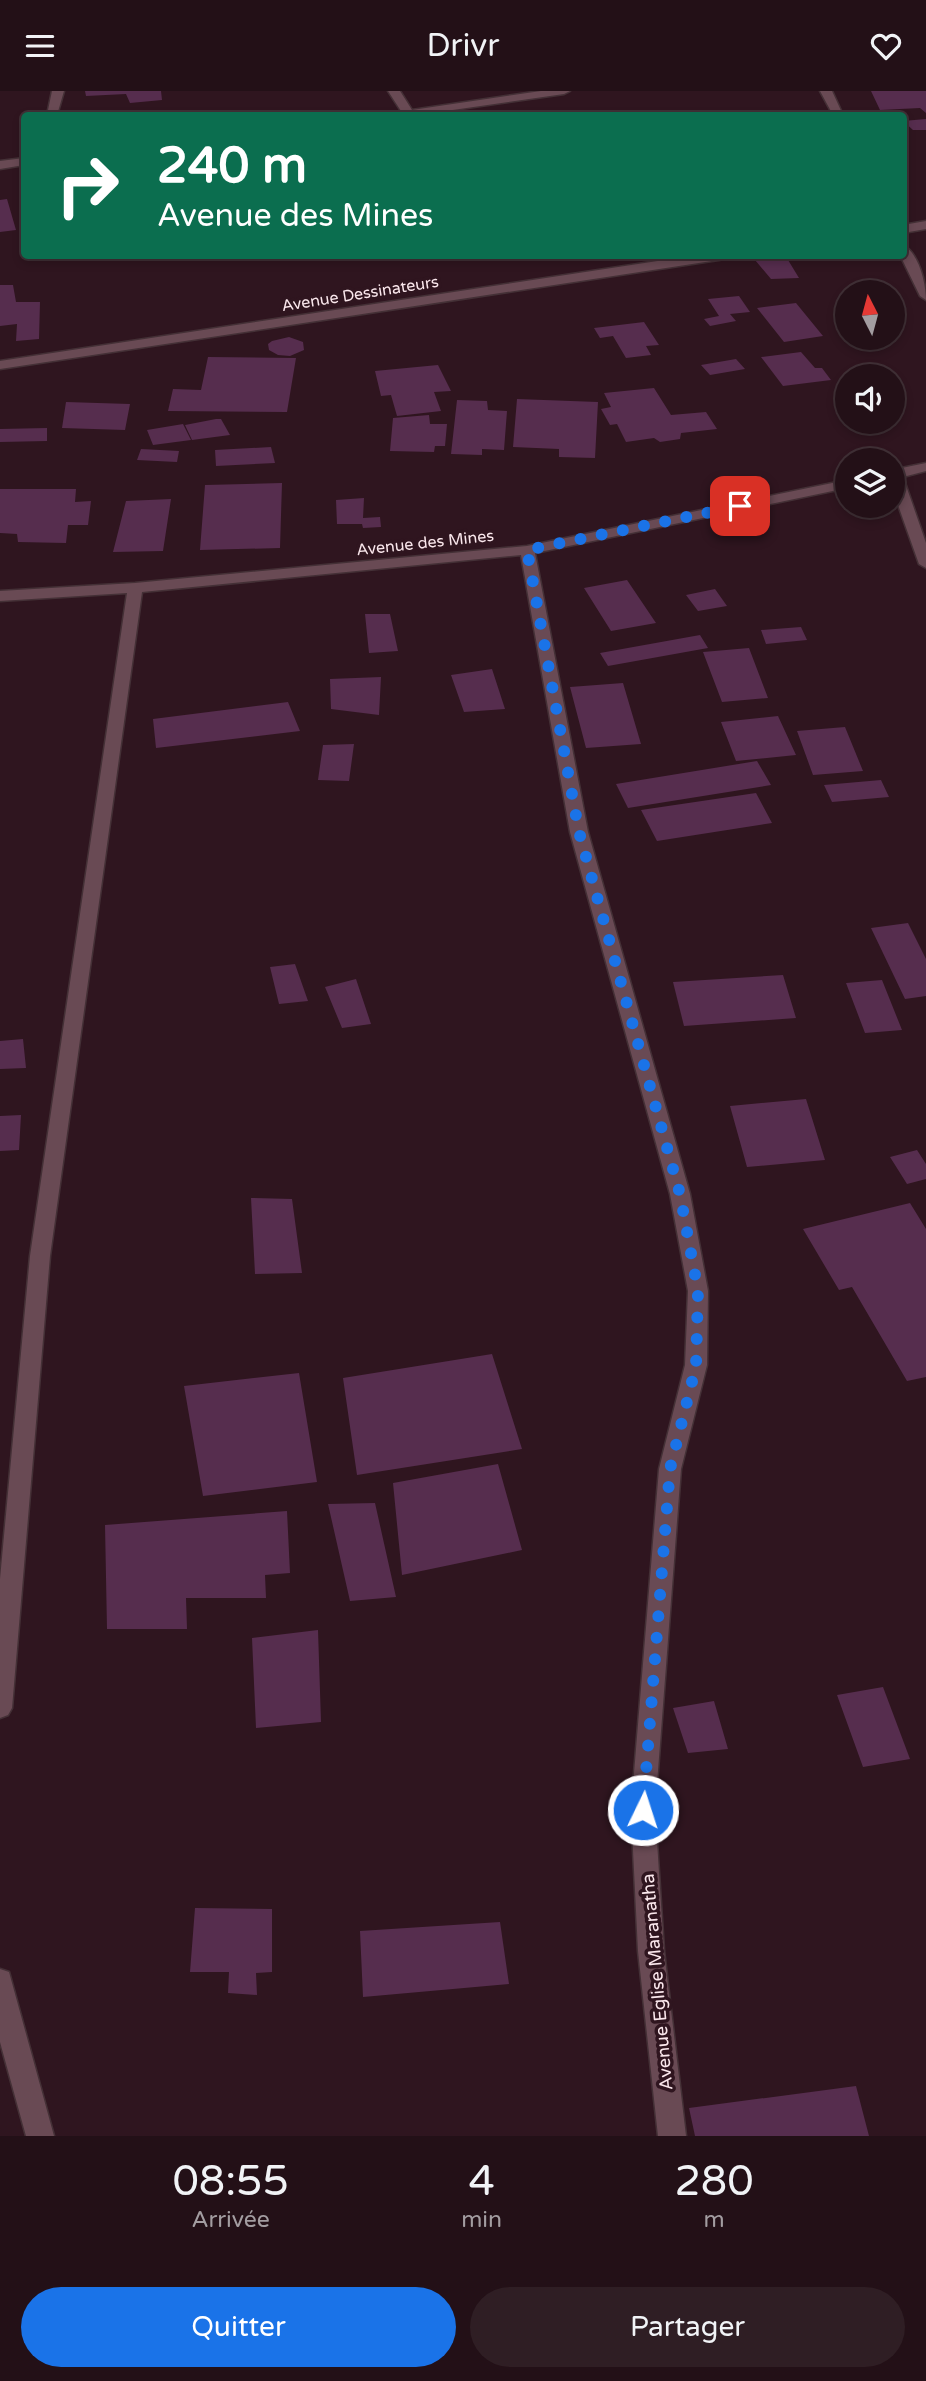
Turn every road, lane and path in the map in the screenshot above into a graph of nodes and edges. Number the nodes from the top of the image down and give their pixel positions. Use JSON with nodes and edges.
{"nodes":[{"id":1,"x":58,"y":91,"type":"edge"},
{"id":2,"x":394,"y":91,"type":"edge"},
{"id":3,"x":564,"y":91,"type":"edge"},
{"id":4,"x":826,"y":91,"type":"edge"},
{"id":5,"x":53,"y":112,"type":"edge"},
{"id":6,"x":403,"y":112,"type":"edge"},
{"id":7,"x":424,"y":112,"type":"edge"},
{"id":8,"x":836,"y":112,"type":"edge"},
{"id":9,"x":21,"y":162,"type":"edge"},
{"id":10,"x":0,"y":165,"type":"edge"},
{"id":11,"x":926,"y":225,"type":"edge"},
{"id":12,"x":907,"y":228,"type":"edge"},
{"id":13,"x":907,"y":257,"type":"edge"},
{"id":14,"x":699,"y":259,"type":"edge"},
{"id":15,"x":926,"y":296,"type":"edge"},
{"id":16,"x":0,"y":365,"type":"edge"},
{"id":17,"x":926,"y":467,"type":"edge"},
{"id":18,"x":905,"y":472,"type":"edge"},
{"id":19,"x":835,"y":486,"type":"edge"},
{"id":20,"x":905,"y":506,"type":"edge"},
{"id":21,"x":527,"y":550,"type":"junction"},
{"id":22,"x":926,"y":564,"type":"edge"},
{"id":23,"x":135,"y":588,"type":"junction"},
{"id":24,"x":0,"y":596,"type":"edge"},
{"id":25,"x":0,"y":1708,"type":"edge"},
{"id":26,"x":0,"y":1982,"type":"edge"},
{"id":27,"x":40,"y":2136,"type":"edge"},
{"id":28,"x":672,"y":2136,"type":"edge"}],
"edges":[{"from":1,"to":5,"type":"street"},
{"from":2,"to":6,"type":"street"},
{"from":3,"to":7,"type":"street"},
{"from":4,"to":8,"type":"street"},
{"from":9,"to":10,"type":"street"},
{"from":11,"to":12,"type":"street"},
{"from":13,"to":15,"type":"street"},
{"from":14,"to":16,"type":"street","name":"Avenue Dessinateurs"},
{"from":17,"to":18,"type":"street"},
{"from":19,"to":21,"type":"street","name":"Avenue des Mines"},
{"from":20,"to":22,"type":"street"},
{"from":21,"to":23,"type":"street","name":"Avenue des Mines"},
{"from":21,"to":28,"type":"street","name":"Avenue Eglise Maranatha"},
{"from":23,"to":24,"type":"street","name":"Avenue des Mines"},
{"from":23,"to":25,"type":"street"},
{"from":26,"to":27,"type":"street"}]}
